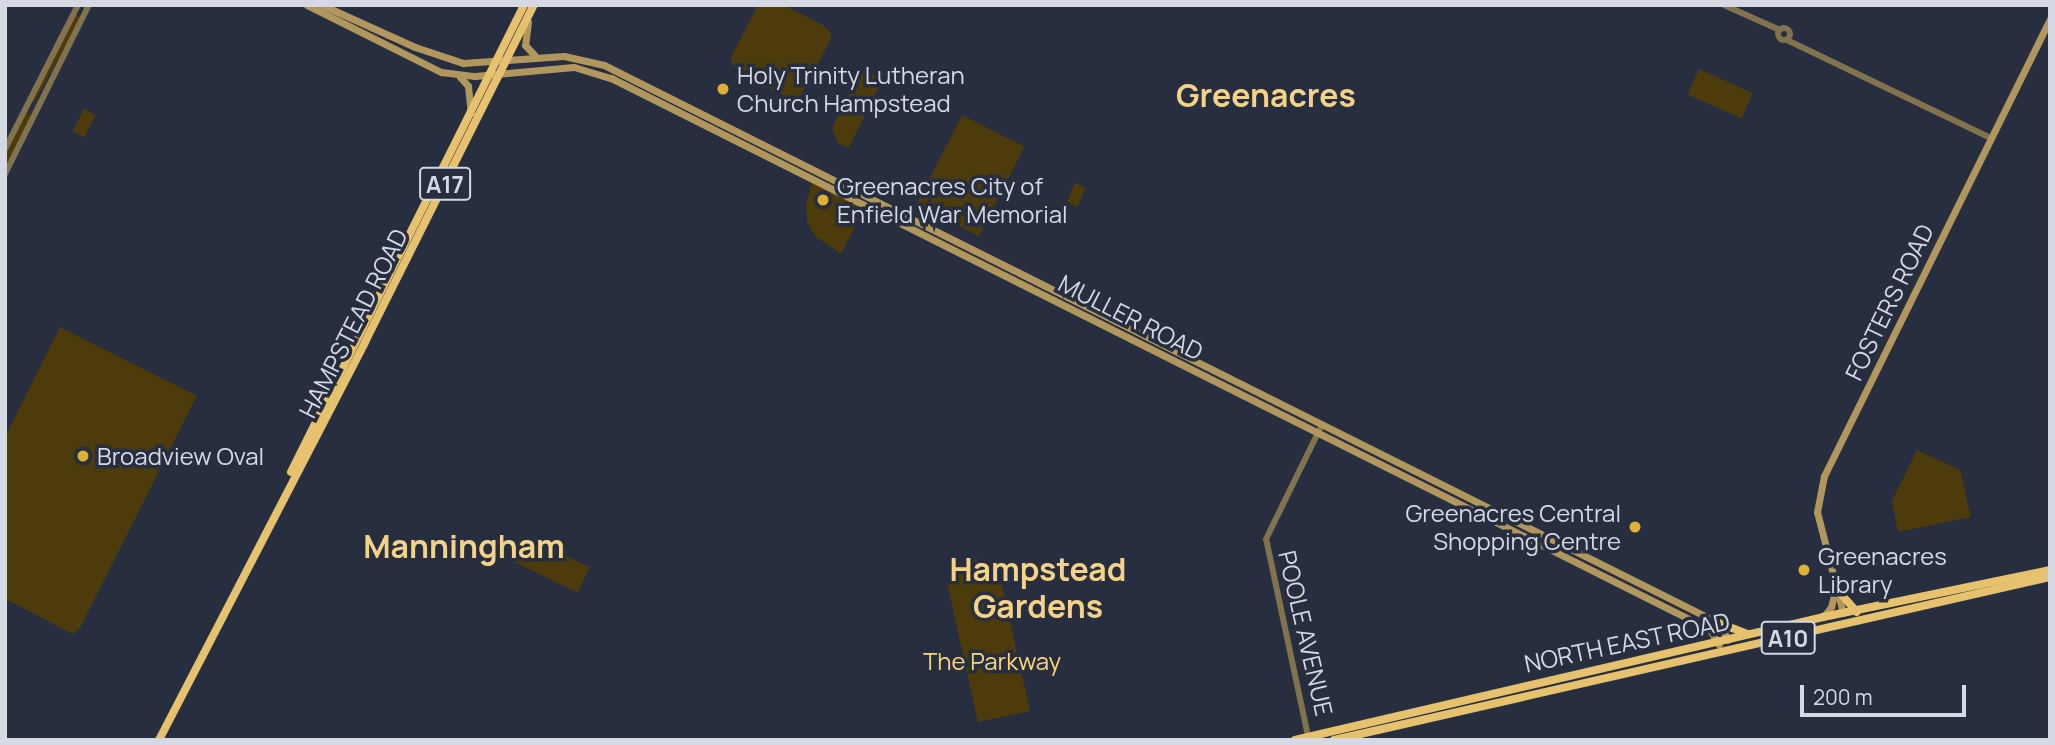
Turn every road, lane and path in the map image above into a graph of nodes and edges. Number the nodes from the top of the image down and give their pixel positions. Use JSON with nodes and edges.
{"nodes":[{"id":1,"x":78,"y":5,"type":"edge"},
{"id":2,"x":89,"y":5,"type":"edge"},
{"id":3,"x":307,"y":5,"type":"edge"},
{"id":4,"x":322,"y":5,"type":"edge"},
{"id":5,"x":524,"y":5,"type":"edge"},
{"id":6,"x":534,"y":5,"type":"edge"},
{"id":7,"x":1724,"y":5,"type":"edge"},
{"id":8,"x":529,"y":15,"type":"junction"},
{"id":9,"x":2050,"y":19,"type":"edge"},
{"id":10,"x":1779,"y":33,"type":"junction"},
{"id":11,"x":1789,"y":37,"type":"junction"},
{"id":12,"x":536,"y":57,"type":"junction"},
{"id":13,"x":508,"y":60,"type":"junction"},
{"id":14,"x":497,"y":62,"type":"junction"},
{"id":15,"x":502,"y":72,"type":"junction"},
{"id":16,"x":491,"y":75,"type":"junction"},
{"id":17,"x":460,"y":77,"type":"junction"},
{"id":18,"x":471,"y":114,"type":"junction"},
{"id":19,"x":1991,"y":138,"type":"junction"},
{"id":20,"x":5,"y":149,"type":"edge"},
{"id":21,"x":5,"y":173,"type":"edge"},
{"id":22,"x":405,"y":254,"type":"junction"},
{"id":23,"x":1321,"y":428,"type":"junction"},
{"id":24,"x":2050,"y":570,"type":"edge"},
{"id":25,"x":2050,"y":578,"type":"edge"},
{"id":26,"x":2021,"y":580,"type":"junction"},
{"id":27,"x":1835,"y":587,"type":"junction"},
{"id":28,"x":1648,"y":593,"type":"junction"},
{"id":29,"x":1924,"y":598,"type":"junction"},
{"id":30,"x":1935,"y":603,"type":"junction"},
{"id":31,"x":1857,"y":612,"type":"junction"},
{"id":32,"x":1843,"y":613,"type":"junction"},
{"id":33,"x":1823,"y":617,"type":"junction"},
{"id":34,"x":1718,"y":623,"type":"junction"},
{"id":35,"x":1845,"y":625,"type":"junction"},
{"id":36,"x":1752,"y":634,"type":"junction"},
{"id":37,"x":1728,"y":640,"type":"junction"},
{"id":38,"x":1718,"y":642,"type":"junction"},
{"id":39,"x":1730,"y":651,"type":"junction"},
{"id":40,"x":1721,"y":653,"type":"junction"},
{"id":41,"x":1630,"y":668,"type":"junction"},
{"id":42,"x":1519,"y":686,"type":"junction"},
{"id":43,"x":1522,"y":697,"type":"junction"},
{"id":44,"x":1430,"y":707,"type":"junction"},
{"id":45,"x":1433,"y":718,"type":"junction"},
{"id":46,"x":1308,"y":738,"type":"edge"},
{"id":47,"x":159,"y":740,"type":"edge"},
{"id":48,"x":1295,"y":740,"type":"edge"},
{"id":49,"x":1334,"y":740,"type":"edge"}],
"edges":[{"from":1,"to":20,"type":"street"},
{"from":2,"to":21,"type":"street"},
{"from":3,"to":17,"type":"main road"},
{"from":4,"to":14,"type":"main road","name":"MULLER ROAD"},
{"from":5,"to":14,"type":"highway","name":"HAMPSTEAD ROAD","number":"A17"},
{"from":6,"to":8,"type":"highway","name":"HAMPSTEAD ROAD","number":"A17"},
{"from":7,"to":10,"type":"street"},
{"from":8,"to":12,"type":"main road"},
{"from":8,"to":13,"type":"highway","name":"HAMPSTEAD ROAD","number":"A17"},
{"from":9,"to":19,"type":"main road","name":"FOSTERS ROAD"},
{"from":10,"to":11,"type":"street"},
{"from":10,"to":11,"type":"street"},
{"from":11,"to":19,"type":"street"},
{"from":12,"to":13,"type":"main road","name":"MULLER ROAD"},
{"from":12,"to":23,"type":"main road","name":"MULLER ROAD"},
{"from":13,"to":14,"type":"main road","name":"MULLER ROAD"},
{"from":13,"to":15,"type":"highway","name":"HAMPSTEAD ROAD","number":"A17"},
{"from":14,"to":16,"type":"highway","name":"HAMPSTEAD ROAD","number":"A17"},
{"from":15,"to":16,"type":"main road","name":"MULLER ROAD"},
{"from":15,"to":22,"type":"highway","name":"HAMPSTEAD ROAD","number":"A17"},
{"from":15,"to":23,"type":"main road","name":"MULLER ROAD"},
{"from":16,"to":17,"type":"main road","name":"MULLER ROAD"},
{"from":16,"to":18,"type":"highway","name":"HAMPSTEAD ROAD","number":"A17"},
{"from":17,"to":18,"type":"main road"},
{"from":18,"to":22,"type":"highway","name":"HAMPSTEAD ROAD","number":"A17"},
{"from":19,"to":27,"type":"main road","name":"FOSTERS ROAD"},
{"from":22,"to":47,"type":"highway","name":"HAMPSTEAD ROAD","number":"A17"},
{"from":23,"to":28,"type":"main road","name":"MULLER ROAD"},
{"from":23,"to":46,"type":"street","name":"POOLE AVENUE"},
{"from":24,"to":26,"type":"highway","name":"NORTH EAST ROAD","number":"A10"},
{"from":25,"to":26,"type":"highway","name":"NORTH EAST ROAD","number":"A10"},
{"from":26,"to":29,"type":"highway","name":"NORTH EAST ROAD","number":"A10"},
{"from":26,"to":30,"type":"highway","name":"NORTH EAST ROAD","number":"A10"},
{"from":27,"to":31,"type":"highway"},
{"from":27,"to":32,"type":"main road","name":"FOSTERS ROAD"},
{"from":27,"to":33,"type":"main road"},
{"from":28,"to":34,"type":"main road","name":"MULLER ROAD"},
{"from":28,"to":38,"type":"main road","name":"MULLER ROAD"},
{"from":29,"to":30,"type":"highway"},
{"from":29,"to":31,"type":"highway","name":"NORTH EAST ROAD","number":"A10"},
{"from":30,"to":35,"type":"highway","name":"NORTH EAST ROAD","number":"A10"},
{"from":31,"to":32,"type":"highway","name":"NORTH EAST ROAD","number":"A10"},
{"from":32,"to":33,"type":"highway","name":"NORTH EAST ROAD","number":"A10"},
{"from":32,"to":35,"type":"highway"},
{"from":33,"to":36,"type":"highway","name":"NORTH EAST ROAD","number":"A10"},
{"from":34,"to":36,"type":"highway"},
{"from":34,"to":37,"type":"main road"},
{"from":35,"to":39,"type":"highway","name":"NORTH EAST ROAD","number":"A10"},
{"from":36,"to":37,"type":"highway","name":"NORTH EAST ROAD","number":"A10"},
{"from":37,"to":38,"type":"highway","name":"NORTH EAST ROAD","number":"A10"},
{"from":37,"to":39,"type":"highway"},
{"from":38,"to":40,"type":"main road"},
{"from":38,"to":41,"type":"highway","name":"NORTH EAST ROAD","number":"A10"},
{"from":39,"to":40,"type":"highway","name":"NORTH EAST ROAD","number":"A10"},
{"from":40,"to":41,"type":"highway","name":"NORTH EAST ROAD","number":"A10"},
{"from":41,"to":42,"type":"highway","name":"NORTH EAST ROAD","number":"A10"},
{"from":41,"to":43,"type":"highway","name":"NORTH EAST ROAD","number":"A10"},
{"from":42,"to":43,"type":"highway"},
{"from":42,"to":44,"type":"highway","name":"NORTH EAST ROAD","number":"A10"},
{"from":43,"to":45,"type":"highway","name":"NORTH EAST ROAD","number":"A10"},
{"from":44,"to":45,"type":"highway"},
{"from":44,"to":46,"type":"highway","name":"NORTH EAST ROAD","number":"A10"},
{"from":45,"to":49,"type":"highway","name":"NORTH EAST ROAD","number":"A10"},
{"from":46,"to":48,"type":"highway","name":"NORTH EAST ROAD","number":"A10"}]}
